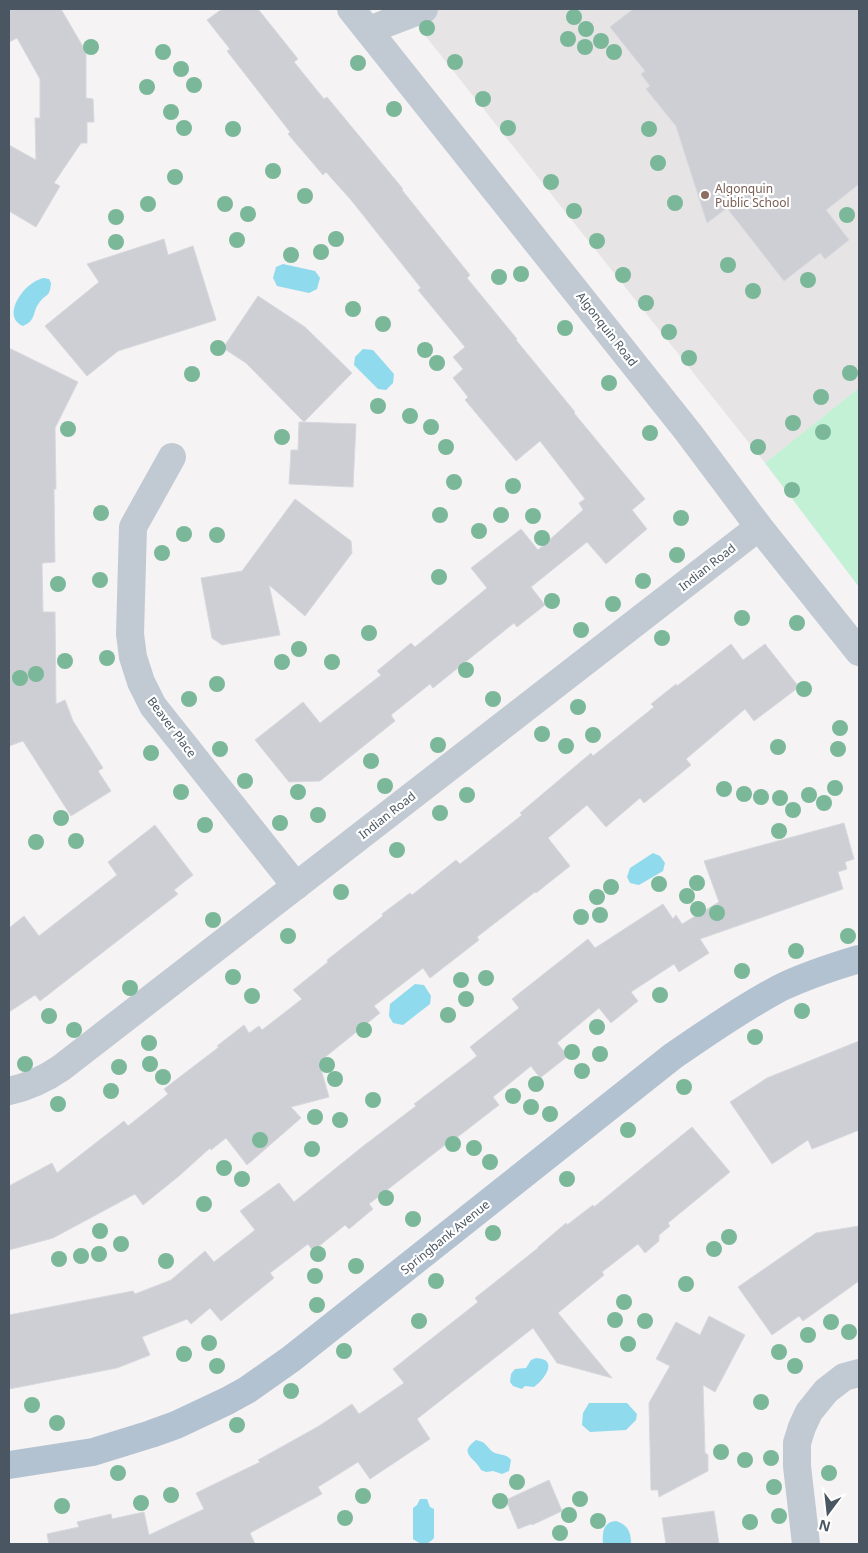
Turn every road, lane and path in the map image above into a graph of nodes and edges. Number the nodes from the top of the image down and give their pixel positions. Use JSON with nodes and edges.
{"nodes":[{"id":1,"x":351,"y":9,"type":"edge"},
{"id":2,"x":424,"y":9,"type":"edge"},
{"id":3,"x":369,"y":30,"type":"junction"},
{"id":4,"x":172,"y":457,"type":"dead end"},
{"id":5,"x":758,"y":527,"type":"junction"},
{"id":6,"x":859,"y":652,"type":"edge"},
{"id":7,"x":296,"y":886,"type":"junction"},
{"id":8,"x":859,"y":959,"type":"edge"},
{"id":9,"x":9,"y":1091,"type":"edge"},
{"id":10,"x":859,"y":1373,"type":"edge"},
{"id":11,"x":9,"y":1465,"type":"edge"},
{"id":12,"x":806,"y":1544,"type":"edge"}],
"edges":[{"from":1,"to":3,"type":"street","name":"Algonquin Road"},
{"from":2,"to":3,"type":"street"},
{"from":3,"to":5,"type":"street","name":"Algonquin Road"},
{"from":4,"to":7,"type":"street","name":"Beaver Place"},
{"from":5,"to":6,"type":"street","name":"Algonquin Road"},
{"from":5,"to":7,"type":"street","name":"Indian Road"},
{"from":7,"to":9,"type":"street","name":"Indian Road"},
{"from":8,"to":11,"type":"main road","name":"Springbank Avenue"},
{"from":10,"to":12,"type":"street"}]}
